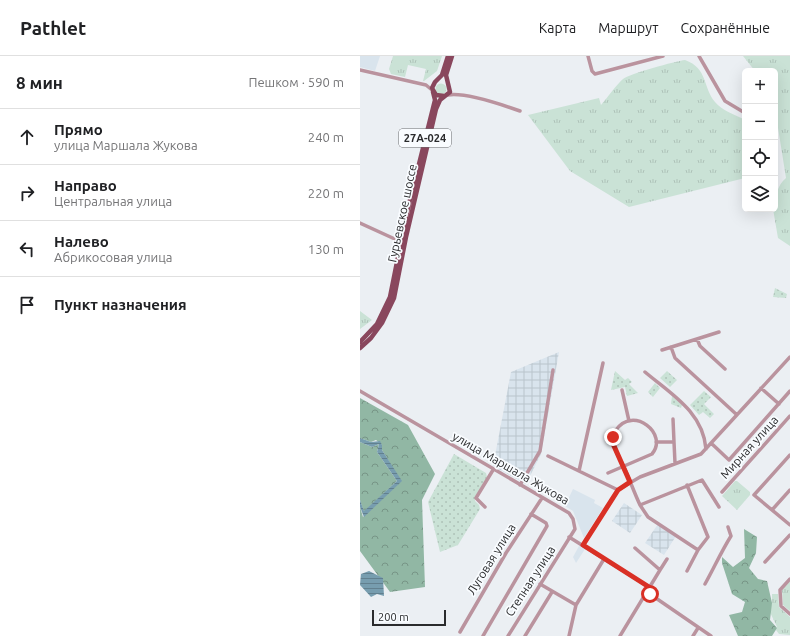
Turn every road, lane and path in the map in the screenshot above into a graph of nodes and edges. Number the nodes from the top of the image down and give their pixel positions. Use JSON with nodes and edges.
{"nodes":[{"id":1,"x":448,"y":56,"type":"edge"},
{"id":2,"x":452,"y":56,"type":"edge"},
{"id":3,"x":588,"y":56,"type":"edge"},
{"id":4,"x":663,"y":56,"type":"edge"},
{"id":5,"x":699,"y":56,"type":"edge"},
{"id":6,"x":360,"y":70,"type":"edge"},
{"id":7,"x":436,"y":81,"type":"junction"},
{"id":8,"x":448,"y":82,"type":"junction"},
{"id":9,"x":426,"y":85,"type":"junction"},
{"id":10,"x":433,"y":91,"type":"junction"},
{"id":11,"x":447,"y":94,"type":"junction"},
{"id":12,"x":520,"y":111,"type":"dead end"},
{"id":13,"x":742,"y":111,"type":"edge"},
{"id":14,"x":405,"y":219,"type":"junction"},
{"id":15,"x":360,"y":222,"type":"edge"},
{"id":16,"x":397,"y":240,"type":"junction"},
{"id":17,"x":400,"y":245,"type":"junction"},
{"id":18,"x":719,"y":332,"type":"dead end"},
{"id":19,"x":697,"y":339,"type":"junction"},
{"id":20,"x":360,"y":342,"type":"edge"},
{"id":21,"x":671,"y":347,"type":"junction"},
{"id":22,"x":360,"y":348,"type":"edge"},
{"id":23,"x":662,"y":350,"type":"dead end"},
{"id":24,"x":790,"y":357,"type":"edge"},
{"id":25,"x":603,"y":363,"type":"dead end"},
{"id":26,"x":725,"y":369,"type":"dead end"},
{"id":27,"x":553,"y":370,"type":"dead end"},
{"id":28,"x":645,"y":372,"type":"dead end"},
{"id":29,"x":761,"y":388,"type":"junction"},
{"id":30,"x":622,"y":390,"type":"dead end"},
{"id":31,"x":360,"y":391,"type":"edge"},
{"id":32,"x":790,"y":391,"type":"edge"},
{"id":33,"x":779,"y":404,"type":"junction"},
{"id":34,"x":736,"y":414,"type":"junction"},
{"id":35,"x":790,"y":416,"type":"edge"},
{"id":36,"x":673,"y":419,"type":"dead end"},
{"id":37,"x":629,"y":421,"type":"junction"},
{"id":38,"x":656,"y":442,"type":"junction"},
{"id":39,"x":674,"y":442,"type":"junction"},
{"id":40,"x":711,"y":443,"type":"junction"},
{"id":41,"x":706,"y":449,"type":"junction"},
{"id":42,"x":790,"y":455,"type":"edge"},
{"id":43,"x":548,"y":456,"type":"dead end"},
{"id":44,"x":675,"y":463,"type":"junction"},
{"id":45,"x":623,"y":466,"type":"junction"},
{"id":46,"x":493,"y":470,"type":"junction"},
{"id":47,"x":579,"y":471,"type":"junction"},
{"id":48,"x":608,"y":473,"type":"dead end"},
{"id":49,"x":630,"y":482,"type":"junction"},
{"id":50,"x":520,"y":485,"type":"junction"},
{"id":51,"x":686,"y":485,"type":"junction"},
{"id":52,"x":618,"y":490,"type":"junction"},
{"id":53,"x":790,"y":490,"type":"edge"},
{"id":54,"x":722,"y":492,"type":"dead end"},
{"id":55,"x":542,"y":498,"type":"junction"},
{"id":56,"x":640,"y":505,"type":"junction"},
{"id":57,"x":485,"y":507,"type":"dead end"},
{"id":58,"x":719,"y":507,"type":"dead end"},
{"id":59,"x":772,"y":510,"type":"junction"},
{"id":60,"x":531,"y":514,"type":"junction"},
{"id":61,"x":790,"y":525,"type":"edge"},
{"id":62,"x":728,"y":527,"type":"dead end"},
{"id":63,"x":790,"y":535,"type":"edge"},
{"id":64,"x":569,"y":537,"type":"junction"},
{"id":65,"x":583,"y":545,"type":"junction"},
{"id":66,"x":635,"y":548,"type":"dead end"},
{"id":67,"x":698,"y":550,"type":"junction"},
{"id":68,"x":604,"y":559,"type":"junction"},
{"id":69,"x":667,"y":559,"type":"dead end"},
{"id":70,"x":765,"y":562,"type":"dead end"},
{"id":71,"x":660,"y":570,"type":"junction"},
{"id":72,"x":687,"y":571,"type":"dead end"},
{"id":73,"x":790,"y":578,"type":"edge"},
{"id":74,"x":540,"y":584,"type":"junction"},
{"id":75,"x":705,"y":584,"type":"dead end"},
{"id":76,"x":649,"y":587,"type":"junction"},
{"id":77,"x":552,"y":592,"type":"junction"},
{"id":78,"x":647,"y":592,"type":"junction"},
{"id":79,"x":576,"y":606,"type":"junction"},
{"id":80,"x":790,"y":614,"type":"edge"},
{"id":81,"x":698,"y":628,"type":"junction"},
{"id":82,"x":460,"y":632,"type":"dead end"},
{"id":83,"x":483,"y":636,"type":"edge"},
{"id":84,"x":508,"y":636,"type":"edge"},
{"id":85,"x":525,"y":636,"type":"edge"},
{"id":86,"x":569,"y":636,"type":"edge"},
{"id":87,"x":620,"y":636,"type":"edge"},
{"id":88,"x":693,"y":636,"type":"edge"},
{"id":89,"x":711,"y":636,"type":"edge"}],
"edges":[{"from":1,"to":7,"type":"main road"},
{"from":2,"to":8,"type":"main road"},
{"from":3,"to":4,"type":"street"},
{"from":5,"to":13,"type":"street"},
{"from":6,"to":9,"type":"street"},
{"from":7,"to":8,"type":"main road"},
{"from":7,"to":9,"type":"street"},
{"from":7,"to":10,"type":"main road"},
{"from":8,"to":11,"type":"main road"},
{"from":9,"to":10,"type":"street"},
{"from":10,"to":11,"type":"main road"},
{"from":10,"to":14,"type":"main road","name":"Гурьевское шоссе","number":"27А-024"},
{"from":11,"to":12,"type":"street"},
{"from":11,"to":22,"type":"main road","name":"Гурьевское шоссе","number":"27А-024"},
{"from":14,"to":16,"type":"street"},
{"from":14,"to":17,"type":"main road","name":"Гурьевское шоссе","number":"27А-024"},
{"from":15,"to":16,"type":"street"},
{"from":16,"to":17,"type":"street"},
{"from":17,"to":20,"type":"main road","name":"Гурьевское шоссе","number":"27А-024"},
{"from":18,"to":19,"type":"street"},
{"from":19,"to":21,"type":"street"},
{"from":19,"to":26,"type":"street"},
{"from":21,"to":23,"type":"street"},
{"from":21,"to":34,"type":"street"},
{"from":24,"to":29,"type":"street"},
{"from":25,"to":47,"type":"street"},
{"from":27,"to":50,"type":"street"},
{"from":28,"to":41,"type":"street"},
{"from":29,"to":33,"type":"street"},
{"from":29,"to":34,"type":"street"},
{"from":30,"to":37,"type":"street"},
{"from":31,"to":46,"type":"street","name":"улица Маршала Жукова"},
{"from":32,"to":33,"type":"street"},
{"from":33,"to":40,"type":"street"},
{"from":34,"to":40,"type":"street"},
{"from":35,"to":54,"type":"street","name":"Мирная улица"},
{"from":36,"to":39,"type":"street"},
{"from":37,"to":38,"type":"street"},
{"from":37,"to":45,"type":"street"},
{"from":38,"to":39,"type":"street"},
{"from":38,"to":45,"type":"street"},
{"from":39,"to":44,"type":"street"},
{"from":40,"to":41,"type":"street"},
{"from":41,"to":44,"type":"street"},
{"from":42,"to":59,"type":"street"},
{"from":43,"to":47,"type":"street"},
{"from":44,"to":49,"type":"street"},
{"from":45,"to":48,"type":"street"},
{"from":45,"to":49,"type":"street"},
{"from":46,"to":50,"type":"street","name":"улица Маршала Жукова"},
{"from":46,"to":57,"type":"street"},
{"from":47,"to":52,"type":"street"},
{"from":49,"to":52,"type":"street"},
{"from":49,"to":56,"type":"street"},
{"from":50,"to":55,"type":"street","name":"улица Маршала Жукова"},
{"from":51,"to":56,"type":"street"},
{"from":51,"to":58,"type":"street"},
{"from":51,"to":67,"type":"street"},
{"from":52,"to":65,"type":"street"},
{"from":53,"to":59,"type":"street"},
{"from":55,"to":60,"type":"street","name":"Луговая улица"},
{"from":55,"to":64,"type":"street","name":"улица Маршала Жукова"},
{"from":56,"to":67,"type":"street"},
{"from":59,"to":61,"type":"street"},
{"from":60,"to":82,"type":"street","name":"Луговая улица"},
{"from":60,"to":83,"type":"street"},
{"from":62,"to":75,"type":"street"},
{"from":63,"to":70,"type":"street"},
{"from":64,"to":65,"type":"street"},
{"from":64,"to":74,"type":"street","name":"Степная улица"},
{"from":65,"to":68,"type":"street"},
{"from":66,"to":71,"type":"street"},
{"from":67,"to":72,"type":"street"},
{"from":68,"to":76,"type":"street"},
{"from":68,"to":79,"type":"street"},
{"from":69,"to":71,"type":"street"},
{"from":71,"to":76,"type":"street"},
{"from":73,"to":80,"type":"street"},
{"from":74,"to":77,"type":"street"},
{"from":74,"to":84,"type":"street","name":"Степная улица"},
{"from":76,"to":78,"type":"street"},
{"from":77,"to":79,"type":"street"},
{"from":77,"to":85,"type":"street"},
{"from":78,"to":81,"type":"street"},
{"from":78,"to":87,"type":"street"},
{"from":79,"to":86,"type":"street"},
{"from":81,"to":88,"type":"street"},
{"from":81,"to":89,"type":"street"}]}
